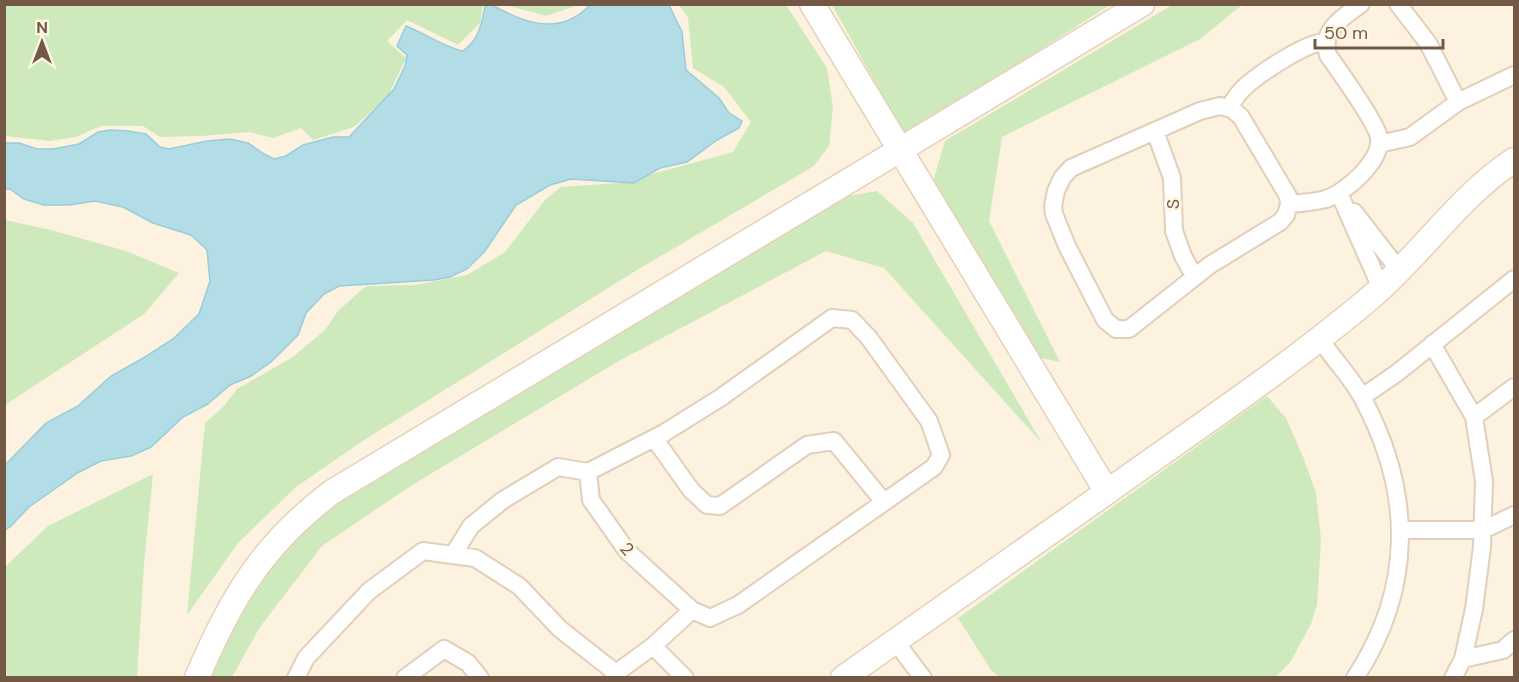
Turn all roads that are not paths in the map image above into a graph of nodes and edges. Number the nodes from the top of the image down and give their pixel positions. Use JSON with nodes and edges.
{"nodes":[{"id":1,"x":812,"y":4,"type":"edge"},
{"id":2,"x":1142,"y":4,"type":"edge"},
{"id":3,"x":1361,"y":4,"type":"edge"},
{"id":4,"x":1398,"y":4,"type":"edge"},
{"id":5,"x":1326,"y":42,"type":"junction"},
{"id":6,"x":1515,"y":75,"type":"edge"},
{"id":7,"x":1458,"y":102,"type":"junction"},
{"id":8,"x":1229,"y":108,"type":"junction"},
{"id":9,"x":1155,"y":131,"type":"junction"},
{"id":10,"x":1379,"y":144,"type":"junction"},
{"id":11,"x":900,"y":150,"type":"junction"},
{"id":12,"x":1515,"y":160,"type":"edge"},
{"id":13,"x":1339,"y":193,"type":"junction"},
{"id":14,"x":1289,"y":204,"type":"junction"},
{"id":15,"x":1400,"y":270,"type":"junction"},
{"id":16,"x":1194,"y":276,"type":"junction"},
{"id":17,"x":1515,"y":279,"type":"edge"},
{"id":18,"x":1381,"y":288,"type":"junction"},
{"id":19,"x":1320,"y":339,"type":"junction"},
{"id":20,"x":1432,"y":344,"type":"junction"},
{"id":21,"x":1515,"y":387,"type":"edge"},
{"id":22,"x":1362,"y":396,"type":"junction"},
{"id":23,"x":1473,"y":417,"type":"junction"},
{"id":24,"x":654,"y":438,"type":"junction"},
{"id":25,"x":588,"y":472,"type":"junction"},
{"id":26,"x":1107,"y":492,"type":"junction"},
{"id":27,"x":884,"y":502,"type":"junction"},
{"id":28,"x":1515,"y":515,"type":"edge"},
{"id":29,"x":1400,"y":530,"type":"junction"},
{"id":30,"x":1483,"y":530,"type":"junction"},
{"id":31,"x":453,"y":555,"type":"junction"},
{"id":32,"x":692,"y":610,"type":"junction"},
{"id":33,"x":1515,"y":640,"type":"edge"},
{"id":34,"x":895,"y":641,"type":"junction"},
{"id":35,"x":653,"y":646,"type":"junction"},
{"id":36,"x":1463,"y":659,"type":"junction"},
{"id":37,"x":616,"y":675,"type":"edge"},
{"id":38,"x":197,"y":678,"type":"edge"},
{"id":39,"x":296,"y":678,"type":"edge"},
{"id":40,"x":405,"y":678,"type":"edge"},
{"id":41,"x":480,"y":678,"type":"edge"},
{"id":42,"x":685,"y":678,"type":"edge"},
{"id":43,"x":843,"y":678,"type":"edge"},
{"id":44,"x":923,"y":678,"type":"edge"},
{"id":45,"x":1355,"y":678,"type":"edge"},
{"id":46,"x":1453,"y":678,"type":"edge"}],
"edges":[{"from":1,"to":11,"type":"street"},
{"from":2,"to":11,"type":"street"},
{"from":3,"to":5,"type":"street"},
{"from":4,"to":7,"type":"street"},
{"from":5,"to":8,"type":"street"},
{"from":5,"to":10,"type":"street"},
{"from":6,"to":7,"type":"street"},
{"from":7,"to":10,"type":"street"},
{"from":8,"to":9,"type":"street"},
{"from":8,"to":14,"type":"street"},
{"from":9,"to":16,"type":"street","name":"S"},
{"from":9,"to":16,"type":"street"},
{"from":10,"to":13,"type":"street"},
{"from":11,"to":26,"type":"street"},
{"from":11,"to":38,"type":"street"},
{"from":12,"to":15,"type":"street"},
{"from":13,"to":14,"type":"street"},
{"from":13,"to":15,"type":"street"},
{"from":13,"to":18,"type":"street"},
{"from":14,"to":16,"type":"street"},
{"from":15,"to":18,"type":"street"},
{"from":17,"to":20,"type":"street"},
{"from":18,"to":19,"type":"street"},
{"from":19,"to":22,"type":"street"},
{"from":19,"to":26,"type":"street"},
{"from":20,"to":22,"type":"street"},
{"from":20,"to":23,"type":"street"},
{"from":21,"to":23,"type":"street"},
{"from":22,"to":29,"type":"street"},
{"from":23,"to":30,"type":"street"},
{"from":24,"to":25,"type":"street"},
{"from":24,"to":27,"type":"street"},
{"from":24,"to":27,"type":"street"},
{"from":25,"to":31,"type":"street"},
{"from":25,"to":32,"type":"street","name":"2"},
{"from":26,"to":34,"type":"street"},
{"from":27,"to":32,"type":"street"},
{"from":28,"to":30,"type":"street"},
{"from":29,"to":30,"type":"street"},
{"from":29,"to":45,"type":"street"},
{"from":30,"to":36,"type":"street"},
{"from":31,"to":37,"type":"street"},
{"from":31,"to":39,"type":"street"},
{"from":32,"to":35,"type":"street"},
{"from":33,"to":36,"type":"street"},
{"from":34,"to":43,"type":"street"},
{"from":34,"to":44,"type":"street"},
{"from":35,"to":37,"type":"street"},
{"from":35,"to":42,"type":"street"},
{"from":36,"to":46,"type":"street"},
{"from":40,"to":41,"type":"street"}]}
